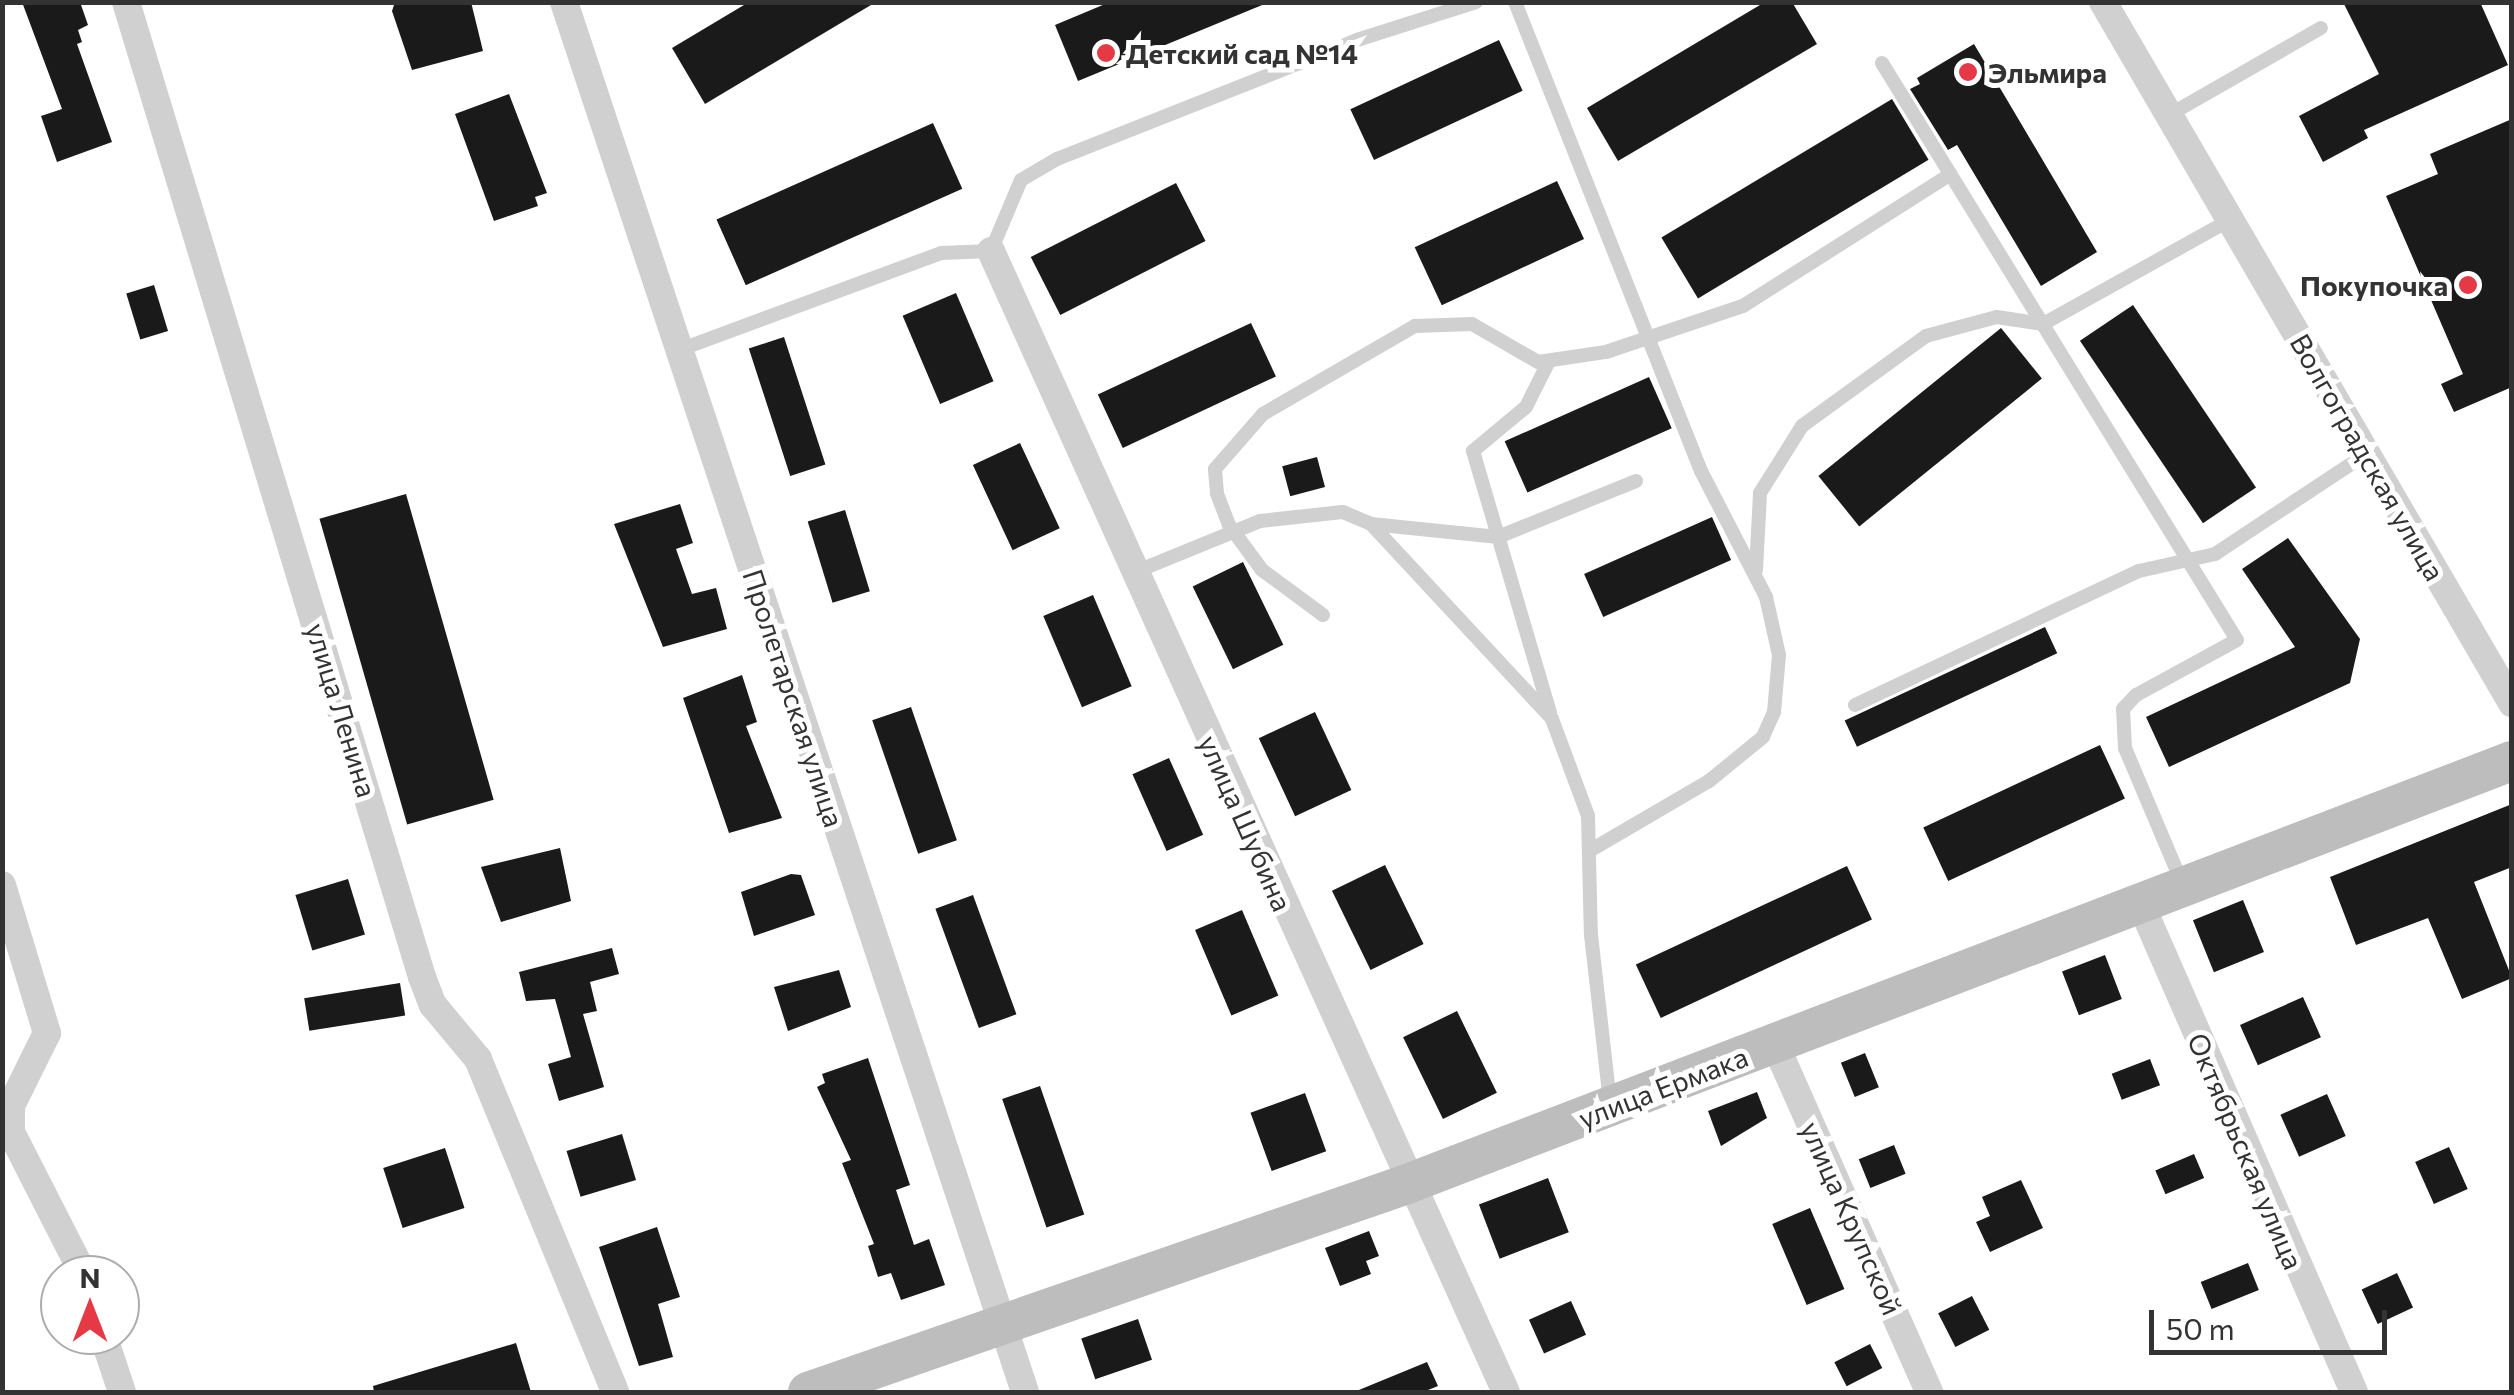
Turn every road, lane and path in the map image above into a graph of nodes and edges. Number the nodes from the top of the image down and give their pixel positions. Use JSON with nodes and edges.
{"nodes":[{"id":1,"x":126,"y":2,"type":"edge"},
{"id":2,"x":564,"y":2,"type":"edge"},
{"id":3,"x":1476,"y":2,"type":"edge"},
{"id":4,"x":1515,"y":2,"type":"edge"},
{"id":5,"x":2103,"y":2,"type":"edge"},
{"id":6,"x":2321,"y":28,"type":"dead end"},
{"id":7,"x":1882,"y":63,"type":"dead end"},
{"id":8,"x":2169,"y":115,"type":"junction"},
{"id":9,"x":1951,"y":174,"type":"junction"},
{"id":10,"x":2230,"y":220,"type":"junction"},
{"id":11,"x":991,"y":251,"type":"junction"},
{"id":12,"x":2043,"y":324,"type":"junction"},
{"id":13,"x":1648,"y":337,"type":"junction"},
{"id":14,"x":679,"y":350,"type":"junction"},
{"id":15,"x":1548,"y":361,"type":"junction"},
{"id":16,"x":2366,"y":454,"type":"junction"},
{"id":17,"x":1636,"y":481,"type":"dead end"},
{"id":18,"x":1371,"y":524,"type":"junction"},
{"id":19,"x":1234,"y":532,"type":"junction"},
{"id":20,"x":1498,"y":537,"type":"junction"},
{"id":21,"x":2188,"y":560,"type":"junction"},
{"id":22,"x":1134,"y":572,"type":"junction"},
{"id":23,"x":1756,"y":576,"type":"junction"},
{"id":24,"x":1323,"y":615,"type":"dead end"},
{"id":25,"x":2512,"y":703,"type":"edge"},
{"id":26,"x":1855,"y":704,"type":"dead end"},
{"id":27,"x":1552,"y":719,"type":"junction"},
{"id":28,"x":2512,"y":761,"type":"edge"},
{"id":29,"x":1589,"y":851,"type":"junction"},
{"id":30,"x":2,"y":885,"type":"edge"},
{"id":31,"x":2186,"y":890,"type":"junction"},
{"id":32,"x":2142,"y":907,"type":"junction"},
{"id":33,"x":1775,"y":1044,"type":"junction"},
{"id":34,"x":1610,"y":1107,"type":"junction"},
{"id":35,"x":1407,"y":1184,"type":"junction"},
{"id":36,"x":74,"y":1255,"type":"edge"},
{"id":37,"x":1002,"y":1327,"type":"junction"},
{"id":38,"x":110,"y":1355,"type":"edge"},
{"id":39,"x":122,"y":1392,"type":"edge"},
{"id":40,"x":615,"y":1392,"type":"edge"},
{"id":41,"x":808,"y":1392,"type":"edge"},
{"id":42,"x":1025,"y":1392,"type":"edge"},
{"id":43,"x":1506,"y":1392,"type":"edge"},
{"id":44,"x":1928,"y":1392,"type":"edge"},
{"id":45,"x":2354,"y":1392,"type":"edge"}],
"edges":[{"from":1,"to":40,"type":"street","name":"улица Ленина"},
{"from":2,"to":14,"type":"street","name":"Пролетарская улица"},
{"from":3,"to":11,"type":"lane"},
{"from":4,"to":13,"type":"lane"},
{"from":5,"to":8,"type":"street","name":"Волгоградская улица"},
{"from":6,"to":8,"type":"lane"},
{"from":7,"to":9,"type":"lane"},
{"from":8,"to":10,"type":"street","name":"Волгоградская улица"},
{"from":9,"to":12,"type":"lane"},
{"from":9,"to":13,"type":"lane"},
{"from":10,"to":12,"type":"lane"},
{"from":10,"to":16,"type":"street","name":"Волгоградская улица"},
{"from":11,"to":14,"type":"lane"},
{"from":11,"to":22,"type":"street","name":"улица Шубина"},
{"from":12,"to":21,"type":"lane"},
{"from":12,"to":23,"type":"lane"},
{"from":13,"to":15,"type":"lane"},
{"from":13,"to":23,"type":"lane"},
{"from":14,"to":37,"type":"street","name":"Пролетарская улица"},
{"from":15,"to":19,"type":"lane"},
{"from":15,"to":20,"type":"lane"},
{"from":16,"to":21,"type":"lane"},
{"from":16,"to":25,"type":"street","name":"Волгоградская улица"},
{"from":17,"to":20,"type":"lane"},
{"from":18,"to":19,"type":"lane"},
{"from":18,"to":20,"type":"lane"},
{"from":18,"to":27,"type":"lane"},
{"from":19,"to":22,"type":"lane"},
{"from":19,"to":24,"type":"lane"},
{"from":20,"to":27,"type":"lane"},
{"from":21,"to":26,"type":"lane"},
{"from":21,"to":31,"type":"lane"},
{"from":22,"to":35,"type":"street","name":"улица Шубина"},
{"from":23,"to":29,"type":"lane"},
{"from":27,"to":29,"type":"lane"},
{"from":28,"to":31,"type":"street","name":"улица Ермака"},
{"from":29,"to":34,"type":"lane"},
{"from":30,"to":36,"type":"street"},
{"from":31,"to":32,"type":"street","name":"улица Ермака"},
{"from":32,"to":33,"type":"street","name":"улица Ермака"},
{"from":32,"to":45,"type":"street","name":"Октябрьская улица"},
{"from":33,"to":34,"type":"street","name":"улица Ермака"},
{"from":33,"to":44,"type":"street","name":"улица Крупской"},
{"from":34,"to":35,"type":"street","name":"улица Ермака"},
{"from":35,"to":37,"type":"street","name":"улица Ермака"},
{"from":35,"to":43,"type":"street","name":"улица Шубина"},
{"from":37,"to":41,"type":"street","name":"улица Ермака"},
{"from":37,"to":42,"type":"street","name":"Пролетарская улица"},
{"from":38,"to":39,"type":"street"}]}
